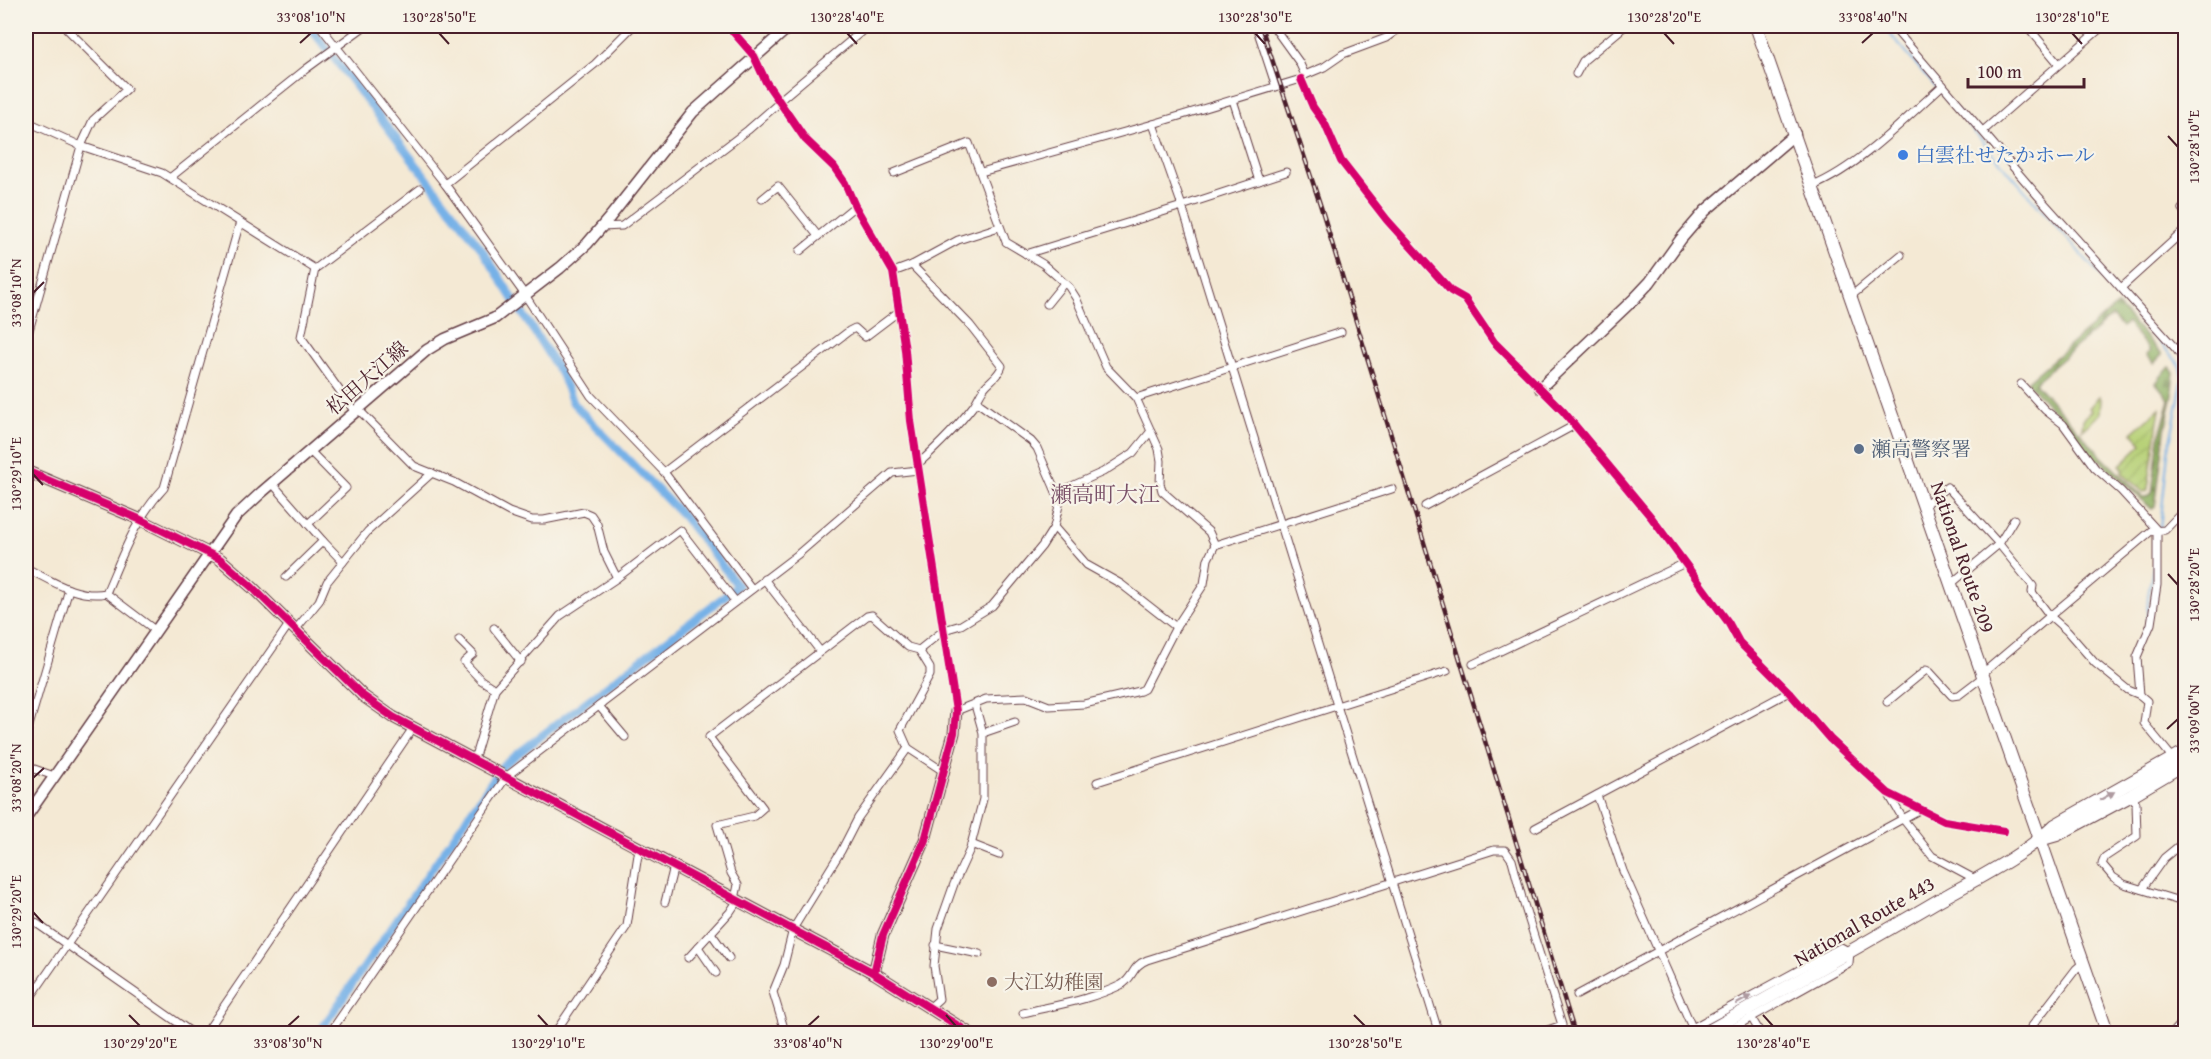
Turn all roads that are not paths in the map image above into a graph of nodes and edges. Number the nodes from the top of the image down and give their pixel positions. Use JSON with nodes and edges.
{"nodes":[{"id":1,"x":66,"y":26,"type":"edge"},
{"id":2,"x":320,"y":26,"type":"edge"},
{"id":3,"x":365,"y":26,"type":"edge"},
{"id":4,"x":633,"y":26,"type":"edge"},
{"id":5,"x":728,"y":26,"type":"edge"},
{"id":6,"x":790,"y":26,"type":"edge"},
{"id":7,"x":868,"y":26,"type":"edge"},
{"id":8,"x":1256,"y":26,"type":"edge"},
{"id":9,"x":1273,"y":26,"type":"edge"},
{"id":10,"x":1625,"y":26,"type":"edge"},
{"id":11,"x":1756,"y":26,"type":"edge"},
{"id":12,"x":1892,"y":26,"type":"edge"},
{"id":13,"x":2027,"y":26,"type":"edge"},
{"id":14,"x":2103,"y":26,"type":"edge"},
{"id":15,"x":1398,"y":27,"type":"edge"},
{"id":16,"x":337,"y":47,"type":"junction"},
{"id":17,"x":754,"y":56,"type":"junction"},
{"id":18,"x":2059,"y":64,"type":"junction"},
{"id":19,"x":1576,"y":74,"type":"dead end"},
{"id":20,"x":1303,"y":77,"type":"junction"},
{"id":21,"x":1943,"y":85,"type":"junction"},
{"id":22,"x":1276,"y":87,"type":"junction"},
{"id":23,"x":1233,"y":100,"type":"junction"},
{"id":24,"x":780,"y":101,"type":"junction"},
{"id":25,"x":26,"y":121,"type":"edge"},
{"id":26,"x":1153,"y":124,"type":"junction"},
{"id":27,"x":1983,"y":130,"type":"junction"},
{"id":28,"x":1795,"y":134,"type":"junction"},
{"id":29,"x":81,"y":146,"type":"junction"},
{"id":30,"x":894,"y":172,"type":"dead end"},
{"id":31,"x":981,"y":172,"type":"junction"},
{"id":32,"x":1286,"y":172,"type":"dead end"},
{"id":33,"x":171,"y":177,"type":"junction"},
{"id":34,"x":1259,"y":181,"type":"junction"},
{"id":35,"x":445,"y":184,"type":"junction"},
{"id":36,"x":1814,"y":186,"type":"junction"},
{"id":37,"x":420,"y":189,"type":"dead end"},
{"id":38,"x":762,"y":199,"type":"dead end"},
{"id":39,"x":2186,"y":205,"type":"edge"},
{"id":40,"x":855,"y":206,"type":"junction"},
{"id":41,"x":1182,"y":206,"type":"junction"},
{"id":42,"x":2186,"y":214,"type":"edge"},
{"id":43,"x":240,"y":222,"type":"junction"},
{"id":44,"x":602,"y":227,"type":"junction"},
{"id":45,"x":999,"y":227,"type":"junction"},
{"id":46,"x":2186,"y":229,"type":"edge"},
{"id":47,"x":818,"y":236,"type":"junction"},
{"id":48,"x":800,"y":251,"type":"dead end"},
{"id":49,"x":1026,"y":254,"type":"junction"},
{"id":50,"x":1901,"y":255,"type":"dead end"},
{"id":51,"x":912,"y":265,"type":"junction"},
{"id":52,"x":315,"y":269,"type":"junction"},
{"id":53,"x":893,"y":272,"type":"junction"},
{"id":54,"x":1064,"y":283,"type":"junction"},
{"id":55,"x":2121,"y":288,"type":"junction"},
{"id":56,"x":1851,"y":296,"type":"junction"},
{"id":57,"x":524,"y":297,"type":"junction"},
{"id":58,"x":1047,"y":304,"type":"dead end"},
{"id":59,"x":898,"y":312,"type":"junction"},
{"id":60,"x":1341,"y":332,"type":"dead end"},
{"id":61,"x":26,"y":341,"type":"edge"},
{"id":62,"x":2186,"y":363,"type":"edge"},
{"id":63,"x":1232,"y":368,"type":"junction"},
{"id":64,"x":2021,"y":384,"type":"dead end"},
{"id":65,"x":1540,"y":388,"type":"junction"},
{"id":66,"x":1136,"y":398,"type":"junction"},
{"id":67,"x":977,"y":402,"type":"junction"},
{"id":68,"x":356,"y":410,"type":"junction"},
{"id":69,"x":1575,"y":425,"type":"junction"},
{"id":70,"x":1150,"y":431,"type":"junction"},
{"id":71,"x":310,"y":451,"type":"junction"},
{"id":72,"x":918,"y":467,"type":"junction"},
{"id":73,"x":26,"y":471,"type":"edge"},
{"id":74,"x":663,"y":472,"type":"junction"},
{"id":75,"x":432,"y":473,"type":"junction"},
{"id":76,"x":272,"y":483,"type":"junction"},
{"id":77,"x":1392,"y":489,"type":"dead end"},
{"id":78,"x":1056,"y":493,"type":"junction"},
{"id":79,"x":1924,"y":505,"type":"junction"},
{"id":80,"x":1425,"y":506,"type":"dead end"},
{"id":81,"x":2186,"y":508,"type":"edge"},
{"id":82,"x":139,"y":519,"type":"junction"},
{"id":83,"x":2014,"y":519,"type":"dead end"},
{"id":84,"x":1279,"y":523,"type":"junction"},
{"id":85,"x":308,"y":524,"type":"junction"},
{"id":86,"x":1054,"y":528,"type":"junction"},
{"id":87,"x":2161,"y":530,"type":"junction"},
{"id":88,"x":323,"y":541,"type":"junction"},
{"id":89,"x":1999,"y":544,"type":"junction"},
{"id":90,"x":1215,"y":545,"type":"junction"},
{"id":91,"x":209,"y":554,"type":"junction"},
{"id":92,"x":343,"y":561,"type":"junction"},
{"id":93,"x":1685,"y":563,"type":"junction"},
{"id":94,"x":26,"y":568,"type":"edge"},
{"id":95,"x":286,"y":577,"type":"dead end"},
{"id":96,"x":616,"y":578,"type":"junction"},
{"id":97,"x":764,"y":579,"type":"junction"},
{"id":98,"x":1952,"y":583,"type":"junction"},
{"id":99,"x":69,"y":589,"type":"junction"},
{"id":100,"x":752,"y":589,"type":"junction"},
{"id":101,"x":106,"y":593,"type":"junction"},
{"id":102,"x":735,"y":601,"type":"junction"},
{"id":103,"x":2050,"y":616,"type":"junction"},
{"id":104,"x":293,"y":626,"type":"junction"},
{"id":105,"x":1176,"y":627,"type":"junction"},
{"id":106,"x":494,"y":628,"type":"dead end"},
{"id":107,"x":155,"y":630,"type":"junction"},
{"id":108,"x":944,"y":630,"type":"junction"},
{"id":109,"x":459,"y":640,"type":"dead end"},
{"id":110,"x":919,"y":650,"type":"junction"},
{"id":111,"x":820,"y":651,"type":"junction"},
{"id":112,"x":521,"y":662,"type":"junction"},
{"id":113,"x":1473,"y":664,"type":"dead end"},
{"id":114,"x":1447,"y":671,"type":"dead end"},
{"id":115,"x":1983,"y":674,"type":"junction"},
{"id":116,"x":495,"y":689,"type":"junction"},
{"id":117,"x":1789,"y":692,"type":"junction"},
{"id":118,"x":2140,"y":695,"type":"junction"},
{"id":119,"x":1887,"y":702,"type":"dead end"},
{"id":120,"x":975,"y":705,"type":"junction"},
{"id":121,"x":599,"y":706,"type":"junction"},
{"id":122,"x":1336,"y":706,"type":"junction"},
{"id":123,"x":956,"y":711,"type":"junction"},
{"id":124,"x":1015,"y":722,"type":"dead end"},
{"id":125,"x":413,"y":729,"type":"junction"},
{"id":126,"x":983,"y":733,"type":"junction"},
{"id":127,"x":26,"y":736,"type":"edge"},
{"id":128,"x":625,"y":737,"type":"dead end"},
{"id":129,"x":908,"y":748,"type":"junction"},
{"id":130,"x":2186,"y":751,"type":"edge"},
{"id":131,"x":473,"y":758,"type":"junction"},
{"id":132,"x":26,"y":766,"type":"edge"},
{"id":133,"x":2180,"y":766,"type":"edge"},
{"id":134,"x":943,"y":771,"type":"junction"},
{"id":135,"x":54,"y":776,"type":"junction"},
{"id":136,"x":506,"y":776,"type":"junction"},
{"id":137,"x":1097,"y":782,"type":"dead end"},
{"id":138,"x":1888,"y":793,"type":"junction"},
{"id":139,"x":1597,"y":795,"type":"junction"},
{"id":140,"x":2132,"y":795,"type":"junction"},
{"id":141,"x":1922,"y":809,"type":"junction"},
{"id":142,"x":26,"y":818,"type":"edge"},
{"id":143,"x":1903,"y":819,"type":"junction"},
{"id":144,"x":1535,"y":828,"type":"dead end"},
{"id":145,"x":2004,"y":831,"type":"dead end"},
{"id":146,"x":2042,"y":839,"type":"junction"},
{"id":147,"x":2186,"y":840,"type":"edge"},
{"id":148,"x":971,"y":844,"type":"junction"},
{"id":149,"x":639,"y":848,"type":"junction"},
{"id":150,"x":999,"y":855,"type":"dead end"},
{"id":151,"x":674,"y":866,"type":"junction"},
{"id":152,"x":1975,"y":879,"type":"junction"},
{"id":153,"x":1391,"y":883,"type":"junction"},
{"id":154,"x":2142,"y":889,"type":"junction"},
{"id":155,"x":736,"y":900,"type":"junction"},
{"id":156,"x":665,"y":902,"type":"dead end"},
{"id":157,"x":2186,"y":903,"type":"edge"},
{"id":158,"x":26,"y":916,"type":"edge"},
{"id":159,"x":793,"y":930,"type":"junction"},
{"id":160,"x":711,"y":933,"type":"junction"},
{"id":161,"x":67,"y":945,"type":"junction"},
{"id":162,"x":935,"y":945,"type":"junction"},
{"id":163,"x":698,"y":947,"type":"junction"},
{"id":164,"x":1660,"y":952,"type":"junction"},
{"id":165,"x":1850,"y":952,"type":"junction"},
{"id":166,"x":979,"y":954,"type":"dead end"},
{"id":167,"x":688,"y":958,"type":"dead end"},
{"id":168,"x":729,"y":958,"type":"dead end"},
{"id":169,"x":2084,"y":963,"type":"junction"},
{"id":170,"x":716,"y":973,"type":"dead end"},
{"id":171,"x":874,"y":973,"type":"junction"},
{"id":172,"x":1577,"y":995,"type":"dead end"},
{"id":173,"x":26,"y":1004,"type":"edge"},
{"id":174,"x":930,"y":1007,"type":"junction"},
{"id":175,"x":1023,"y":1013,"type":"dead end"},
{"id":176,"x":1751,"y":1017,"type":"junction"},
{"id":177,"x":2186,"y":1017,"type":"edge"},
{"id":178,"x":1562,"y":1025,"type":"junction"},
{"id":179,"x":1697,"y":1032,"type":"edge"},
{"id":180,"x":194,"y":1034,"type":"edge"},
{"id":181,"x":205,"y":1034,"type":"edge"},
{"id":182,"x":329,"y":1034,"type":"edge"},
{"id":183,"x":554,"y":1034,"type":"edge"},
{"id":184,"x":778,"y":1034,"type":"edge"},
{"id":185,"x":971,"y":1034,"type":"edge"},
{"id":186,"x":1439,"y":1034,"type":"edge"},
{"id":187,"x":1536,"y":1034,"type":"edge"},
{"id":188,"x":1565,"y":1034,"type":"edge"},
{"id":189,"x":1722,"y":1034,"type":"edge"},
{"id":190,"x":1761,"y":1034,"type":"edge"},
{"id":191,"x":2026,"y":1034,"type":"edge"},
{"id":192,"x":2108,"y":1034,"type":"edge"},
{"id":193,"x":2170,"y":1034,"type":"edge"}],
"edges":[{"from":1,"to":29,"type":"street"},
{"from":2,"to":16,"type":"street"},
{"from":3,"to":16,"type":"street"},
{"from":4,"to":35,"type":"street"},
{"from":5,"to":17,"type":"street"},
{"from":6,"to":17,"type":"street","name":"松田大江線"},
{"from":7,"to":24,"type":"street"},
{"from":8,"to":22,"type":"street"},
{"from":9,"to":20,"type":"street"},
{"from":10,"to":19,"type":"street"},
{"from":11,"to":28,"type":"highway","name":"National Route 209"},
{"from":12,"to":21,"type":"street"},
{"from":13,"to":18,"type":"street"},
{"from":14,"to":18,"type":"street"},
{"from":15,"to":20,"type":"street"},
{"from":16,"to":33,"type":"street"},
{"from":16,"to":35,"type":"street"},
{"from":17,"to":24,"type":"street"},
{"from":17,"to":44,"type":"street","name":"松田大江線"},
{"from":18,"to":27,"type":"street"},
{"from":20,"to":22,"type":"street"},
{"from":20,"to":65,"type":"street"},
{"from":21,"to":27,"type":"street"},
{"from":21,"to":36,"type":"street"},
{"from":22,"to":23,"type":"street"},
{"from":23,"to":26,"type":"street"},
{"from":23,"to":34,"type":"street"},
{"from":24,"to":40,"type":"street"},
{"from":24,"to":44,"type":"street"},
{"from":25,"to":29,"type":"street"},
{"from":26,"to":31,"type":"street"},
{"from":26,"to":41,"type":"street"},
{"from":27,"to":55,"type":"street"},
{"from":28,"to":36,"type":"highway","name":"National Route 209"},
{"from":28,"to":65,"type":"street"},
{"from":29,"to":33,"type":"street"},
{"from":29,"to":61,"type":"street"},
{"from":30,"to":31,"type":"street"},
{"from":31,"to":45,"type":"street"},
{"from":32,"to":34,"type":"street"},
{"from":33,"to":43,"type":"street"},
{"from":34,"to":41,"type":"street"},
{"from":35,"to":57,"type":"street"},
{"from":36,"to":56,"type":"highway","name":"National Route 209"},
{"from":37,"to":52,"type":"street"},
{"from":38,"to":47,"type":"street"},
{"from":39,"to":42,"type":"street"},
{"from":40,"to":47,"type":"street"},
{"from":40,"to":53,"type":"street"},
{"from":41,"to":49,"type":"street"},
{"from":41,"to":63,"type":"street"},
{"from":43,"to":52,"type":"street"},
{"from":43,"to":82,"type":"street"},
{"from":44,"to":57,"type":"street","name":"松田大江線"},
{"from":45,"to":49,"type":"street"},
{"from":45,"to":51,"type":"street"},
{"from":46,"to":55,"type":"street"},
{"from":47,"to":48,"type":"street"},
{"from":49,"to":54,"type":"street"},
{"from":50,"to":56,"type":"street"},
{"from":51,"to":53,"type":"street"},
{"from":51,"to":67,"type":"street"},
{"from":52,"to":68,"type":"street"},
{"from":53,"to":59,"type":"street"},
{"from":54,"to":58,"type":"street"},
{"from":54,"to":66,"type":"street"},
{"from":55,"to":62,"type":"street"},
{"from":56,"to":79,"type":"highway","name":"National Route 209"},
{"from":57,"to":68,"type":"street","name":"松田大江線"},
{"from":57,"to":74,"type":"street"},
{"from":59,"to":72,"type":"street"},
{"from":59,"to":74,"type":"street"},
{"from":60,"to":63,"type":"street"},
{"from":63,"to":66,"type":"street"},
{"from":63,"to":84,"type":"street"},
{"from":64,"to":87,"type":"street"},
{"from":65,"to":69,"type":"street"},
{"from":66,"to":70,"type":"street"},
{"from":67,"to":72,"type":"street"},
{"from":67,"to":78,"type":"street"},
{"from":68,"to":71,"type":"street","name":"松田大江線"},
{"from":68,"to":75,"type":"street"},
{"from":69,"to":80,"type":"street"},
{"from":69,"to":93,"type":"street"},
{"from":70,"to":78,"type":"street"},
{"from":70,"to":90,"type":"street"},
{"from":71,"to":76,"type":"street","name":"松田大江線"},
{"from":71,"to":85,"type":"street"},
{"from":72,"to":97,"type":"street"},
{"from":72,"to":108,"type":"street"},
{"from":73,"to":82,"type":"street"},
{"from":74,"to":100,"type":"street"},
{"from":75,"to":92,"type":"street"},
{"from":75,"to":96,"type":"street"},
{"from":76,"to":85,"type":"street"},
{"from":76,"to":91,"type":"street","name":"松田大江線"},
{"from":77,"to":84,"type":"street"},
{"from":78,"to":86,"type":"street"},
{"from":79,"to":89,"type":"street"},
{"from":79,"to":98,"type":"highway","name":"National Route 209"},
{"from":81,"to":87,"type":"street"},
{"from":82,"to":91,"type":"street"},
{"from":82,"to":101,"type":"street"},
{"from":83,"to":89,"type":"street"},
{"from":84,"to":90,"type":"street"},
{"from":84,"to":122,"type":"street"},
{"from":85,"to":88,"type":"street"},
{"from":86,"to":105,"type":"street"},
{"from":86,"to":108,"type":"street"},
{"from":87,"to":103,"type":"street"},
{"from":87,"to":118,"type":"street"},
{"from":88,"to":92,"type":"street"},
{"from":88,"to":95,"type":"street"},
{"from":89,"to":98,"type":"street"},
{"from":89,"to":103,"type":"street"},
{"from":90,"to":105,"type":"street"},
{"from":91,"to":104,"type":"street"},
{"from":91,"to":107,"type":"street","name":"松田大江線"},
{"from":92,"to":104,"type":"street"},
{"from":93,"to":113,"type":"street"},
{"from":93,"to":117,"type":"street"},
{"from":94,"to":99,"type":"street"},
{"from":96,"to":102,"type":"street"},
{"from":96,"to":112,"type":"street"},
{"from":97,"to":100,"type":"street"},
{"from":97,"to":111,"type":"street"},
{"from":98,"to":115,"type":"highway","name":"National Route 209"},
{"from":99,"to":101,"type":"street"},
{"from":99,"to":127,"type":"street"},
{"from":100,"to":102,"type":"street"},
{"from":101,"to":107,"type":"street"},
{"from":102,"to":121,"type":"street"},
{"from":103,"to":115,"type":"street"},
{"from":103,"to":118,"type":"street"},
{"from":104,"to":125,"type":"street"},
{"from":104,"to":161,"type":"street"},
{"from":105,"to":120,"type":"street"},
{"from":106,"to":112,"type":"street"},
{"from":107,"to":135,"type":"street","name":"松田大江線"},
{"from":108,"to":110,"type":"street"},
{"from":108,"to":123,"type":"street"},
{"from":109,"to":116,"type":"street"},
{"from":110,"to":111,"type":"street"},
{"from":110,"to":129,"type":"street"},
{"from":111,"to":155,"type":"street"},
{"from":112,"to":116,"type":"street"},
{"from":114,"to":122,"type":"street"},
{"from":115,"to":119,"type":"street"},
{"from":115,"to":146,"type":"highway","name":"National Route 209"},
{"from":116,"to":131,"type":"street"},
{"from":117,"to":138,"type":"street"},
{"from":117,"to":139,"type":"street"},
{"from":118,"to":133,"type":"street"},
{"from":120,"to":123,"type":"street"},
{"from":120,"to":126,"type":"street"},
{"from":121,"to":128,"type":"street"},
{"from":121,"to":136,"type":"street"},
{"from":122,"to":137,"type":"street"},
{"from":122,"to":153,"type":"street"},
{"from":123,"to":134,"type":"street"},
{"from":124,"to":126,"type":"street"},
{"from":125,"to":131,"type":"street"},
{"from":125,"to":181,"type":"street"},
{"from":126,"to":148,"type":"street"},
{"from":129,"to":134,"type":"street"},
{"from":129,"to":159,"type":"street"},
{"from":130,"to":133,"type":"highway"},
{"from":131,"to":136,"type":"street"},
{"from":132,"to":135,"type":"street"},
{"from":133,"to":140,"type":"highway"},
{"from":146,"to":133,"type":"highway","one_way":true},
{"from":134,"to":171,"type":"street"},
{"from":135,"to":142,"type":"street","name":"松田大江線"},
{"from":136,"to":149,"type":"street"},
{"from":136,"to":182,"type":"street"},
{"from":138,"to":141,"type":"street"},
{"from":138,"to":143,"type":"street"},
{"from":139,"to":144,"type":"street"},
{"from":139,"to":164,"type":"street"},
{"from":140,"to":146,"type":"highway"},
{"from":140,"to":154,"type":"street"},
{"from":141,"to":143,"type":"street"},
{"from":141,"to":145,"type":"street"},
{"from":143,"to":152,"type":"street"},
{"from":143,"to":164,"type":"street"},
{"from":146,"to":152,"type":"highway","name":"National Route 443"},
{"from":146,"to":169,"type":"highway","name":"National Route 209"},
{"from":147,"to":154,"type":"street"},
{"from":148,"to":150,"type":"street"},
{"from":148,"to":162,"type":"street"},
{"from":149,"to":151,"type":"street"},
{"from":149,"to":183,"type":"street"},
{"from":151,"to":155,"type":"street"},
{"from":151,"to":156,"type":"street"},
{"from":152,"to":165,"type":"highway","name":"National Route 443"},
{"from":153,"to":175,"type":"street"},
{"from":153,"to":178,"type":"street"},
{"from":153,"to":186,"type":"street"},
{"from":154,"to":157,"type":"street"},
{"from":155,"to":159,"type":"street"},
{"from":155,"to":160,"type":"street"},
{"from":158,"to":161,"type":"street"},
{"from":159,"to":171,"type":"street"},
{"from":159,"to":184,"type":"street"},
{"from":160,"to":163,"type":"street"},
{"from":160,"to":168,"type":"street"},
{"from":161,"to":173,"type":"street"},
{"from":161,"to":180,"type":"street"},
{"from":162,"to":166,"type":"street"},
{"from":162,"to":174,"type":"street"},
{"from":163,"to":167,"type":"street"},
{"from":163,"to":170,"type":"street"},
{"from":164,"to":172,"type":"street"},
{"from":164,"to":179,"type":"street"},
{"from":165,"to":176,"type":"street"},
{"from":165,"to":179,"type":"highway","name":"National Route 443"},
{"from":179,"to":165,"type":"street","one_way":true},
{"from":169,"to":191,"type":"street"},
{"from":169,"to":192,"type":"highway","name":"National Route 209"},
{"from":171,"to":174,"type":"street"},
{"from":174,"to":185,"type":"street"},
{"from":176,"to":189,"type":"street"},
{"from":176,"to":190,"type":"street"},
{"from":177,"to":193,"type":"street"},
{"from":178,"to":187,"type":"street"},
{"from":178,"to":188,"type":"street"}]}
